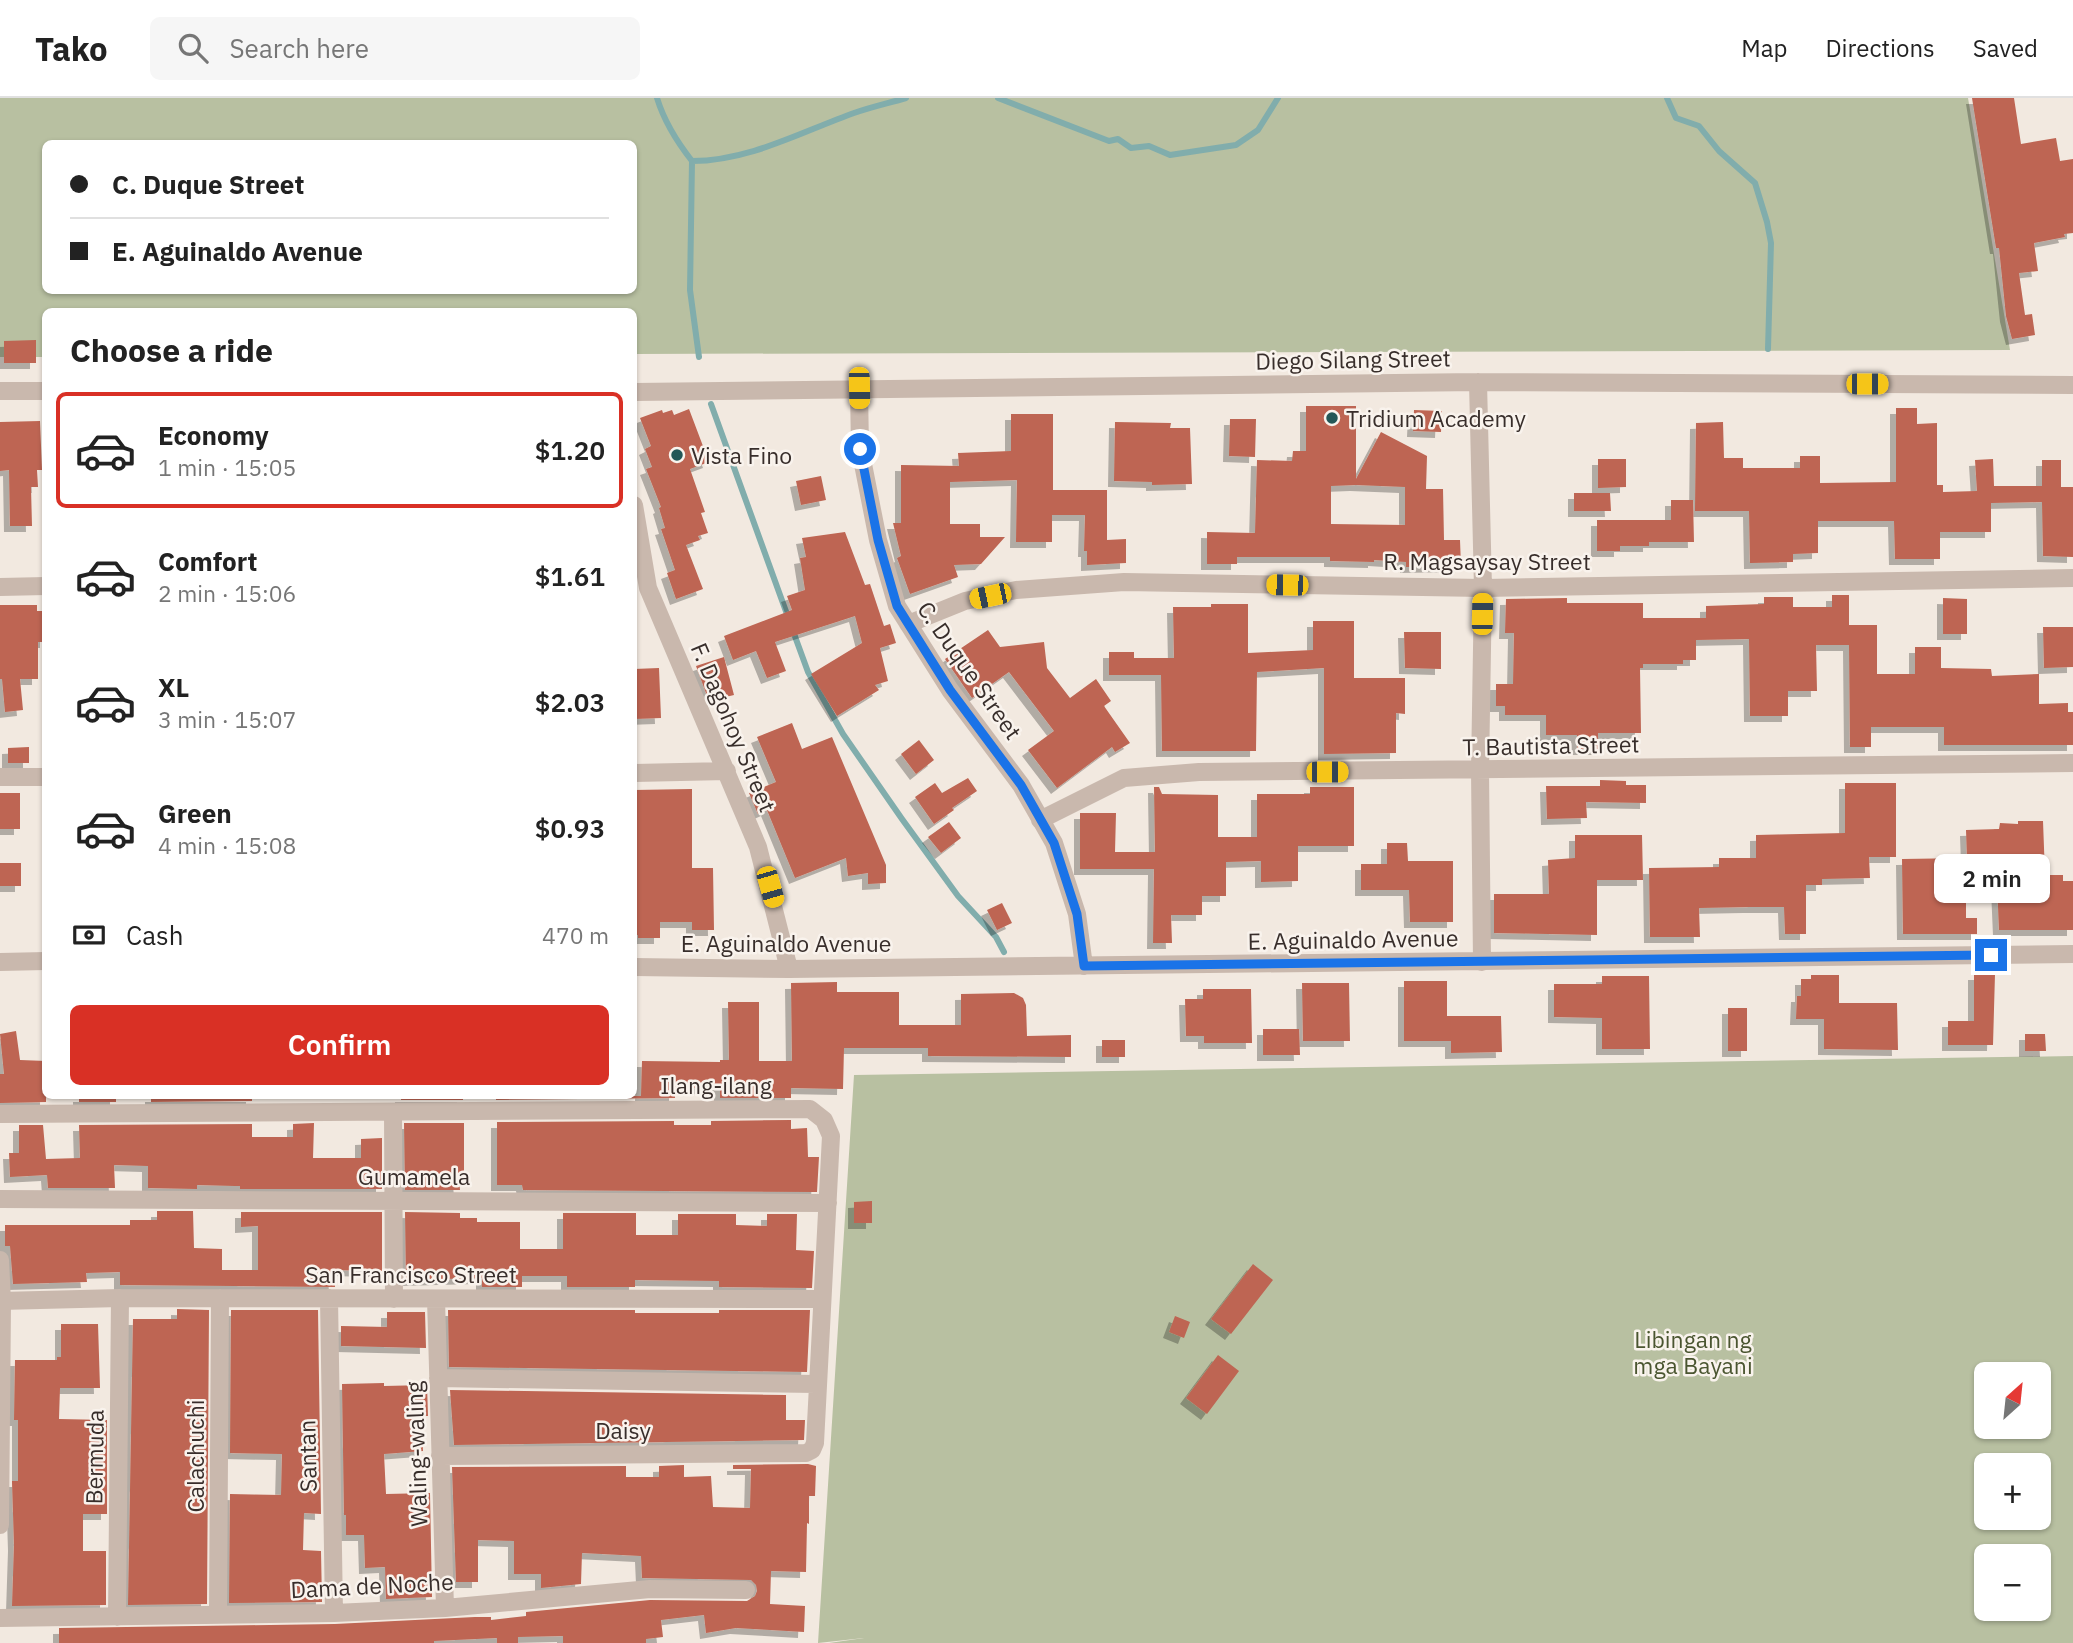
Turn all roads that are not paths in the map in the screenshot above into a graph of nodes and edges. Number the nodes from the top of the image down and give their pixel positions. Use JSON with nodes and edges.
{"nodes":[{"id":1,"x":1478,"y":382,"type":"junction"},
{"id":2,"x":2073,"y":385,"type":"edge"},
{"id":3,"x":859,"y":388,"type":"junction"},
{"id":4,"x":0,"y":391,"type":"edge"},
{"id":5,"x":42,"y":391,"type":"edge"},
{"id":6,"x":637,"y":392,"type":"edge"},
{"id":7,"x":637,"y":541,"type":"edge"},
{"id":8,"x":2073,"y":578,"type":"edge"},
{"id":9,"x":42,"y":586,"type":"edge"},
{"id":10,"x":0,"y":587,"type":"edge"},
{"id":11,"x":641,"y":588,"type":"edge"},
{"id":12,"x":1483,"y":588,"type":"junction"},
{"id":13,"x":908,"y":624,"type":"junction"},
{"id":14,"x":2073,"y":763,"type":"edge"},
{"id":15,"x":727,"y":771,"type":"junction"},
{"id":16,"x":1480,"y":771,"type":"junction"},
{"id":17,"x":637,"y":773,"type":"edge"},
{"id":18,"x":0,"y":777,"type":"edge"},
{"id":19,"x":42,"y":777,"type":"edge"},
{"id":20,"x":1040,"y":820,"type":"junction"},
{"id":21,"x":2073,"y":954,"type":"edge"},
{"id":22,"x":42,"y":961,"type":"edge"},
{"id":23,"x":0,"y":962,"type":"edge"},
{"id":24,"x":1482,"y":962,"type":"junction"},
{"id":25,"x":1084,"y":966,"type":"junction"},
{"id":26,"x":637,"y":967,"type":"edge"},
{"id":27,"x":789,"y":969,"type":"junction"},
{"id":28,"x":393,"y":1112,"type":"junction"},
{"id":29,"x":0,"y":1114,"type":"edge"},
{"id":30,"x":0,"y":1199,"type":"edge"},
{"id":31,"x":393,"y":1201,"type":"junction"},
{"id":32,"x":828,"y":1203,"type":"junction"},
{"id":33,"x":0,"y":1259,"type":"edge"},
{"id":34,"x":120,"y":1298,"type":"junction"},
{"id":35,"x":220,"y":1298,"type":"junction"},
{"id":36,"x":329,"y":1298,"type":"junction"},
{"id":37,"x":394,"y":1298,"type":"junction"},
{"id":38,"x":436,"y":1299,"type":"junction"},
{"id":39,"x":822,"y":1299,"type":"junction"},
{"id":40,"x":1,"y":1301,"type":"edge"},
{"id":41,"x":438,"y":1377,"type":"junction"},
{"id":42,"x":816,"y":1384,"type":"junction"},
{"id":43,"x":440,"y":1456,"type":"junction"},
{"id":44,"x":0,"y":1525,"type":"edge"},
{"id":45,"x":746,"y":1590,"type":"dead end"},
{"id":46,"x":444,"y":1608,"type":"junction"},
{"id":47,"x":334,"y":1613,"type":"junction"},
{"id":48,"x":218,"y":1615,"type":"junction"},
{"id":49,"x":117,"y":1617,"type":"junction"},
{"id":50,"x":0,"y":1618,"type":"edge"}],
"edges":[{"from":1,"to":2,"type":"street","name":"Diego Silang Street"},
{"from":1,"to":3,"type":"street","name":"Diego Silang Street"},
{"from":1,"to":12,"type":"street"},
{"from":3,"to":6,"type":"street","name":"Diego Silang Street"},
{"from":3,"to":13,"type":"street","name":"C. Duque Street"},
{"from":4,"to":5,"type":"street"},
{"from":7,"to":11,"type":"street","name":"F. Dagohoy Street"},
{"from":8,"to":12,"type":"street","name":"R. Magsaysay Street"},
{"from":9,"to":10,"type":"street"},
{"from":11,"to":15,"type":"street","name":"F. Dagohoy Street"},
{"from":12,"to":13,"type":"street","name":"R. Magsaysay Street"},
{"from":12,"to":16,"type":"street"},
{"from":13,"to":20,"type":"street","name":"C. Duque Street"},
{"from":14,"to":16,"type":"street","name":"T. Bautista Street"},
{"from":15,"to":17,"type":"street"},
{"from":15,"to":27,"type":"street","name":"F. Dagohoy Street"},
{"from":16,"to":20,"type":"street","name":"T. Bautista Street"},
{"from":16,"to":24,"type":"street"},
{"from":18,"to":19,"type":"street"},
{"from":20,"to":25,"type":"street","name":"C. Duque Street"},
{"from":21,"to":24,"type":"street","name":"E. Aguinaldo Avenue"},
{"from":22,"to":23,"type":"street"},
{"from":24,"to":25,"type":"street","name":"E. Aguinaldo Avenue"},
{"from":25,"to":27,"type":"street","name":"E. Aguinaldo Avenue"},
{"from":26,"to":27,"type":"street","name":"E. Aguinaldo Avenue"},
{"from":28,"to":29,"type":"street","name":"Ilang-ilang"},
{"from":28,"to":31,"type":"street"},
{"from":28,"to":32,"type":"street","name":"Ilang-ilang"},
{"from":30,"to":31,"type":"street","name":"Gumamela"},
{"from":31,"to":32,"type":"street","name":"Gumamela"},
{"from":31,"to":37,"type":"street"},
{"from":32,"to":39,"type":"street"},
{"from":33,"to":40,"type":"street"},
{"from":34,"to":35,"type":"street","name":"San Francisco Street"},
{"from":34,"to":40,"type":"street","name":"San Francisco Street"},
{"from":34,"to":49,"type":"street","name":"Bermuda"},
{"from":35,"to":36,"type":"street","name":"San Francisco Street"},
{"from":35,"to":48,"type":"street","name":"Calachuchi"},
{"from":36,"to":37,"type":"street","name":"San Francisco Street"},
{"from":36,"to":47,"type":"street","name":"Santan"},
{"from":37,"to":38,"type":"street","name":"San Francisco Street"},
{"from":38,"to":39,"type":"street","name":"San Francisco Street"},
{"from":38,"to":41,"type":"street","name":"Waling-waling"},
{"from":39,"to":42,"type":"street"},
{"from":40,"to":44,"type":"street"},
{"from":41,"to":42,"type":"street"},
{"from":41,"to":43,"type":"street","name":"Waling-waling"},
{"from":42,"to":43,"type":"street","name":"Daisy"},
{"from":43,"to":46,"type":"street","name":"Waling-waling"},
{"from":45,"to":46,"type":"street","name":"Dama de Noche"},
{"from":46,"to":47,"type":"street","name":"Dama de Noche"},
{"from":47,"to":48,"type":"street","name":"Dama de Noche"},
{"from":48,"to":49,"type":"street","name":"Dama de Noche"},
{"from":49,"to":50,"type":"street","name":"Dama de Noche"}]}
